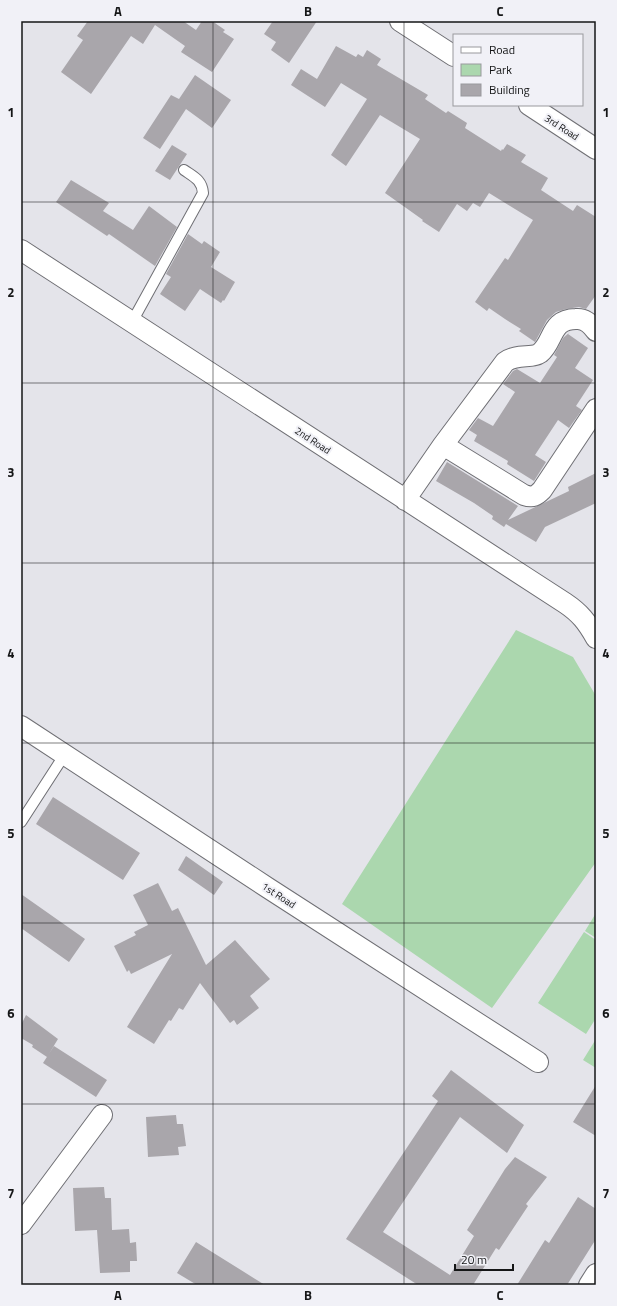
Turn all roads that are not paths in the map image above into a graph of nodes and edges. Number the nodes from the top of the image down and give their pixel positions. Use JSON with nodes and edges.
{"nodes":[{"id":1,"x":400,"y":21,"type":"edge"},
{"id":2,"x":453,"y":55,"type":"edge"},
{"id":3,"x":531,"y":106,"type":"edge"},
{"id":4,"x":596,"y":148,"type":"edge"},
{"id":5,"x":184,"y":170,"type":"dead end"},
{"id":6,"x":21,"y":250,"type":"edge"},
{"id":7,"x":132,"y":322,"type":"junction"},
{"id":8,"x":596,"y":331,"type":"edge"},
{"id":9,"x":596,"y":409,"type":"edge"},
{"id":10,"x":443,"y":444,"type":"junction"},
{"id":11,"x":405,"y":500,"type":"junction"},
{"id":12,"x":596,"y":638,"type":"edge"},
{"id":13,"x":21,"y":726,"type":"edge"},
{"id":14,"x":65,"y":754,"type":"junction"},
{"id":15,"x":21,"y":822,"type":"edge"},
{"id":16,"x":538,"y":1062,"type":"dead end"},
{"id":17,"x":102,"y":1115,"type":"dead end"},
{"id":18,"x":21,"y":1224,"type":"edge"},
{"id":19,"x":596,"y":1274,"type":"edge"},
{"id":20,"x":589,"y":1285,"type":"edge"}],
"edges":[{"from":1,"to":2,"type":"street"},
{"from":3,"to":4,"type":"street","name":"3rd Road"},
{"from":5,"to":7,"type":"lane"},
{"from":6,"to":7,"type":"street","name":"2nd Road"},
{"from":7,"to":11,"type":"street","name":"2nd Road"},
{"from":8,"to":10,"type":"street"},
{"from":9,"to":10,"type":"street"},
{"from":10,"to":11,"type":"street"},
{"from":11,"to":12,"type":"street","name":"2nd Road"},
{"from":13,"to":14,"type":"street","name":"1st Road"},
{"from":14,"to":15,"type":"lane"},
{"from":14,"to":16,"type":"street","name":"1st Road"},
{"from":17,"to":18,"type":"street"},
{"from":19,"to":20,"type":"street"}]}
